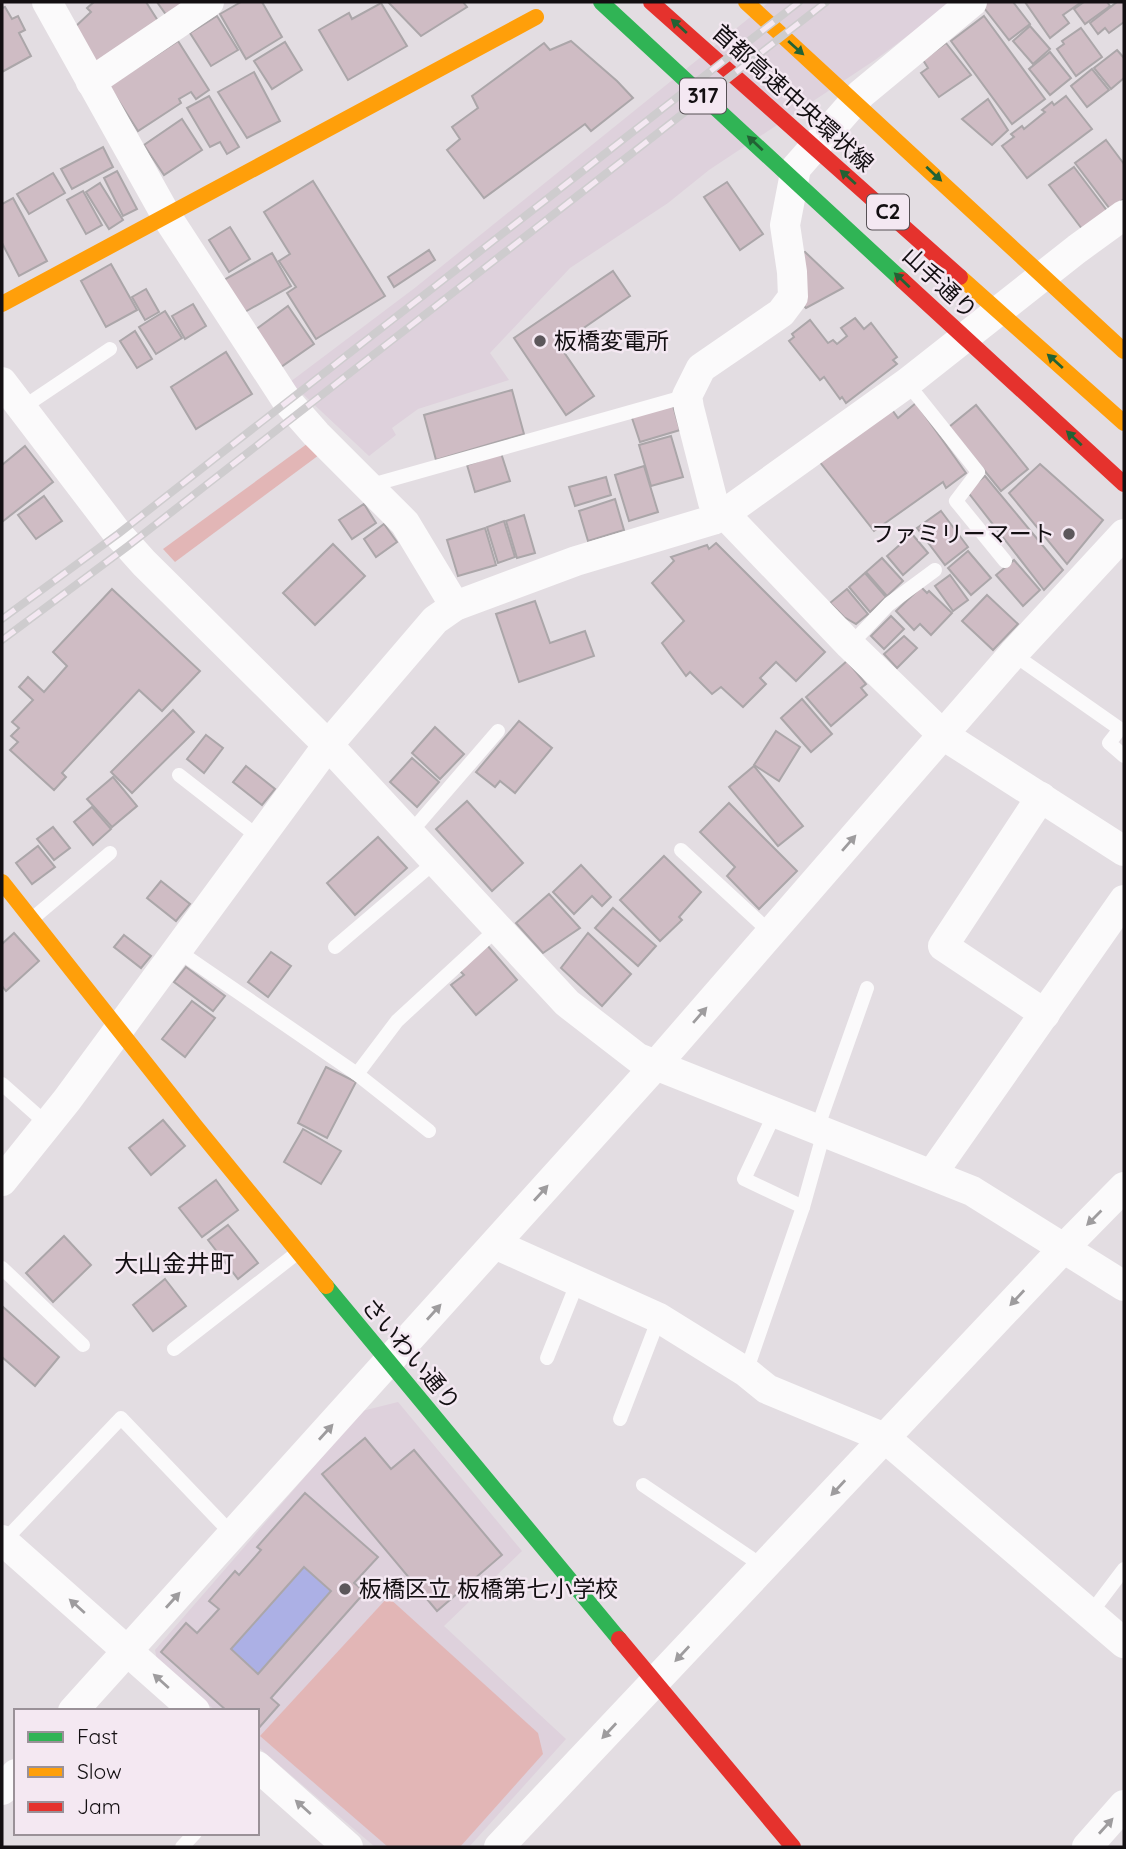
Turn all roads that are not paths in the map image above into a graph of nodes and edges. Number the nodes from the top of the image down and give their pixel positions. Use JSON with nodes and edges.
{"nodes":[{"id":1,"x":47,"y":2,"type":"edge"},
{"id":2,"x":209,"y":2,"type":"edge"},
{"id":3,"x":601,"y":2,"type":"edge"},
{"id":4,"x":651,"y":2,"type":"edge"},
{"id":5,"x":675,"y":2,"type":"edge"},
{"id":6,"x":746,"y":2,"type":"edge"},
{"id":7,"x":972,"y":2,"type":"edge"},
{"id":8,"x":536,"y":7,"type":"edge"},
{"id":9,"x":91,"y":82,"type":"junction"},
{"id":10,"x":1124,"y":215,"type":"edge"},
{"id":11,"x":167,"y":217,"type":"junction"},
{"id":12,"x":2,"y":304,"type":"edge"},
{"id":13,"x":110,"y":349,"type":"dead end"},
{"id":14,"x":1124,"y":351,"type":"edge"},
{"id":15,"x":907,"y":383,"type":"junction"},
{"id":16,"x":687,"y":396,"type":"junction"},
{"id":17,"x":13,"y":401,"type":"edge"},
{"id":18,"x":1124,"y":405,"type":"edge"},
{"id":19,"x":1124,"y":423,"type":"edge"},
{"id":20,"x":1124,"y":484,"type":"edge"},
{"id":21,"x":368,"y":486,"type":"junction"},
{"id":22,"x":724,"y":514,"type":"junction"},
{"id":23,"x":1124,"y":534,"type":"edge"},
{"id":24,"x":1004,"y":561,"type":"dead end"},
{"id":25,"x":935,"y":570,"type":"dead end"},
{"id":26,"x":455,"y":606,"type":"junction"},
{"id":27,"x":850,"y":645,"type":"junction"},
{"id":28,"x":1013,"y":654,"type":"junction"},
{"id":29,"x":498,"y":731,"type":"dead end"},
{"id":30,"x":943,"y":734,"type":"junction"},
{"id":31,"x":328,"y":745,"type":"junction"},
{"id":32,"x":1124,"y":756,"type":"edge"},
{"id":33,"x":179,"y":775,"type":"dead end"},
{"id":34,"x":1041,"y":797,"type":"junction"},
{"id":35,"x":410,"y":833,"type":"junction"},
{"id":36,"x":261,"y":839,"type":"junction"},
{"id":37,"x":681,"y":850,"type":"dead end"},
{"id":38,"x":1124,"y":851,"type":"edge"},
{"id":39,"x":110,"y":853,"type":"dead end"},
{"id":40,"x":436,"y":861,"type":"junction"},
{"id":41,"x":2,"y":884,"type":"edge"},
{"id":42,"x":1124,"y":900,"type":"edge"},
{"id":43,"x":32,"y":920,"type":"junction"},
{"id":44,"x":498,"y":928,"type":"junction"},
{"id":45,"x":771,"y":933,"type":"junction"},
{"id":46,"x":335,"y":947,"type":"dead end"},
{"id":47,"x":178,"y":951,"type":"junction"},
{"id":48,"x":867,"y":988,"type":"dead end"},
{"id":49,"x":1045,"y":1014,"type":"junction"},
{"id":50,"x":118,"y":1031,"type":"junction"},
{"id":51,"x":655,"y":1066,"type":"junction"},
{"id":52,"x":357,"y":1074,"type":"junction"},
{"id":53,"x":2,"y":1084,"type":"edge"},
{"id":54,"x":775,"y":1113,"type":"junction"},
{"id":55,"x":47,"y":1124,"type":"junction"},
{"id":56,"x":429,"y":1131,"type":"dead end"},
{"id":57,"x":820,"y":1131,"type":"junction"},
{"id":58,"x":932,"y":1174,"type":"junction"},
{"id":59,"x":2,"y":1181,"type":"edge"},
{"id":60,"x":1124,"y":1187,"type":"edge"},
{"id":61,"x":803,"y":1207,"type":"junction"},
{"id":62,"x":495,"y":1244,"type":"junction"},
{"id":63,"x":1063,"y":1248,"type":"junction"},
{"id":64,"x":297,"y":1254,"type":"junction"},
{"id":65,"x":2,"y":1268,"type":"edge"},
{"id":66,"x":578,"y":1281,"type":"junction"},
{"id":67,"x":1124,"y":1286,"type":"edge"},
{"id":68,"x":659,"y":1318,"type":"junction"},
{"id":69,"x":83,"y":1345,"type":"dead end"},
{"id":70,"x":174,"y":1349,"type":"dead end"},
{"id":71,"x":547,"y":1358,"type":"dead end"},
{"id":72,"x":389,"y":1363,"type":"junction"},
{"id":73,"x":746,"y":1372,"type":"junction"},
{"id":74,"x":620,"y":1419,"type":"dead end"},
{"id":75,"x":884,"y":1438,"type":"junction"},
{"id":76,"x":643,"y":1485,"type":"dead end"},
{"id":77,"x":233,"y":1535,"type":"junction"},
{"id":78,"x":3,"y":1541,"type":"edge"},
{"id":79,"x":764,"y":1567,"type":"junction"},
{"id":80,"x":1124,"y":1569,"type":"edge"},
{"id":81,"x":1090,"y":1614,"type":"junction"},
{"id":82,"x":1124,"y":1643,"type":"edge"},
{"id":83,"x":128,"y":1651,"type":"junction"},
{"id":84,"x":656,"y":1682,"type":"junction"},
{"id":85,"x":76,"y":1709,"type":"edge"},
{"id":86,"x":193,"y":1709,"type":"edge"},
{"id":87,"x":259,"y":1768,"type":"edge"},
{"id":88,"x":1124,"y":1805,"type":"edge"},
{"id":89,"x":348,"y":1847,"type":"edge"},
{"id":90,"x":499,"y":1847,"type":"edge"},
{"id":91,"x":793,"y":1847,"type":"edge"},
{"id":92,"x":1087,"y":1847,"type":"edge"}],
"edges":[{"from":1,"to":9,"type":"street"},
{"from":2,"to":9,"type":"street"},
{"from":20,"to":3,"type":"main road","name":"山手通り","number":"317","one_way":true},
{"from":19,"to":4,"type":"main road","name":"首都高速中央環状線","number":"C2","one_way":true},
{"from":5,"to":18,"type":"main road","name":"首都高速中央環状線","number":"C2"},
{"from":6,"to":14,"type":"main road","one_way":true},
{"from":7,"to":16,"type":"street"},
{"from":8,"to":11,"type":"main road"},
{"from":9,"to":11,"type":"street"},
{"from":10,"to":15,"type":"street"},
{"from":11,"to":12,"type":"main road"},
{"from":11,"to":21,"type":"street"},
{"from":13,"to":17,"type":"lane"},
{"from":15,"to":22,"type":"street"},
{"from":15,"to":24,"type":"lane"},
{"from":16,"to":21,"type":"lane"},
{"from":16,"to":22,"type":"street"},
{"from":17,"to":31,"type":"street"},
{"from":21,"to":26,"type":"street"},
{"from":22,"to":26,"type":"street"},
{"from":22,"to":27,"type":"street"},
{"from":23,"to":28,"type":"street"},
{"from":25,"to":27,"type":"lane"},
{"from":26,"to":31,"type":"street"},
{"from":27,"to":30,"type":"street"},
{"from":28,"to":30,"type":"street"},
{"from":28,"to":32,"type":"lane"},
{"from":29,"to":35,"type":"lane"},
{"from":30,"to":34,"type":"street"},
{"from":45,"to":30,"type":"street","one_way":true},
{"from":31,"to":35,"type":"street"},
{"from":31,"to":36,"type":"street"},
{"from":33,"to":36,"type":"lane"},
{"from":34,"to":38,"type":"street"},
{"from":34,"to":49,"type":"street"},
{"from":35,"to":40,"type":"street"},
{"from":36,"to":47,"type":"street"},
{"from":37,"to":45,"type":"lane"},
{"from":39,"to":43,"type":"lane"},
{"from":40,"to":44,"type":"street"},
{"from":40,"to":46,"type":"lane"},
{"from":41,"to":43,"type":"main road","name":"さいわい通り"},
{"from":42,"to":49,"type":"street"},
{"from":43,"to":50,"type":"main road","name":"さいわい通り"},
{"from":44,"to":51,"type":"street"},
{"from":44,"to":52,"type":"lane"},
{"from":51,"to":45,"type":"street","one_way":true},
{"from":47,"to":50,"type":"street"},
{"from":47,"to":52,"type":"lane"},
{"from":48,"to":57,"type":"lane"},
{"from":49,"to":58,"type":"street"},
{"from":50,"to":55,"type":"street"},
{"from":50,"to":64,"type":"main road","name":"さいわい通り"},
{"from":51,"to":54,"type":"street"},
{"from":62,"to":51,"type":"street","one_way":true},
{"from":52,"to":56,"type":"lane"},
{"from":53,"to":55,"type":"lane"},
{"from":54,"to":57,"type":"street"},
{"from":54,"to":61,"type":"lane"},
{"from":55,"to":59,"type":"street"},
{"from":57,"to":58,"type":"street"},
{"from":57,"to":61,"type":"lane"},
{"from":58,"to":63,"type":"street"},
{"from":60,"to":63,"type":"street","one_way":true},
{"from":61,"to":73,"type":"lane"},
{"from":62,"to":66,"type":"street"},
{"from":72,"to":62,"type":"street","one_way":true},
{"from":63,"to":67,"type":"street"},
{"from":63,"to":75,"type":"street","one_way":true},
{"from":64,"to":70,"type":"lane"},
{"from":64,"to":72,"type":"main road","name":"さいわい通り"},
{"from":65,"to":69,"type":"lane"},
{"from":66,"to":68,"type":"street"},
{"from":66,"to":71,"type":"lane"},
{"from":68,"to":73,"type":"street"},
{"from":68,"to":74,"type":"lane"},
{"from":77,"to":72,"type":"street","one_way":true},
{"from":72,"to":84,"type":"main road","name":"さいわい通り"},
{"from":73,"to":75,"type":"street"},
{"from":75,"to":79,"type":"street","one_way":true},
{"from":75,"to":81,"type":"street"},
{"from":76,"to":79,"type":"lane"},
{"from":77,"to":78,"type":"lane"},
{"from":83,"to":77,"type":"street","one_way":true},
{"from":83,"to":78,"type":"street","one_way":true},
{"from":79,"to":84,"type":"street","one_way":true},
{"from":80,"to":81,"type":"lane"},
{"from":81,"to":82,"type":"street"},
{"from":83,"to":85,"type":"street"},
{"from":86,"to":83,"type":"street","one_way":true},
{"from":84,"to":90,"type":"street","one_way":true},
{"from":84,"to":91,"type":"main road","name":"さいわい通り"},
{"from":89,"to":87,"type":"street","one_way":true},
{"from":92,"to":88,"type":"street","one_way":true}]}
